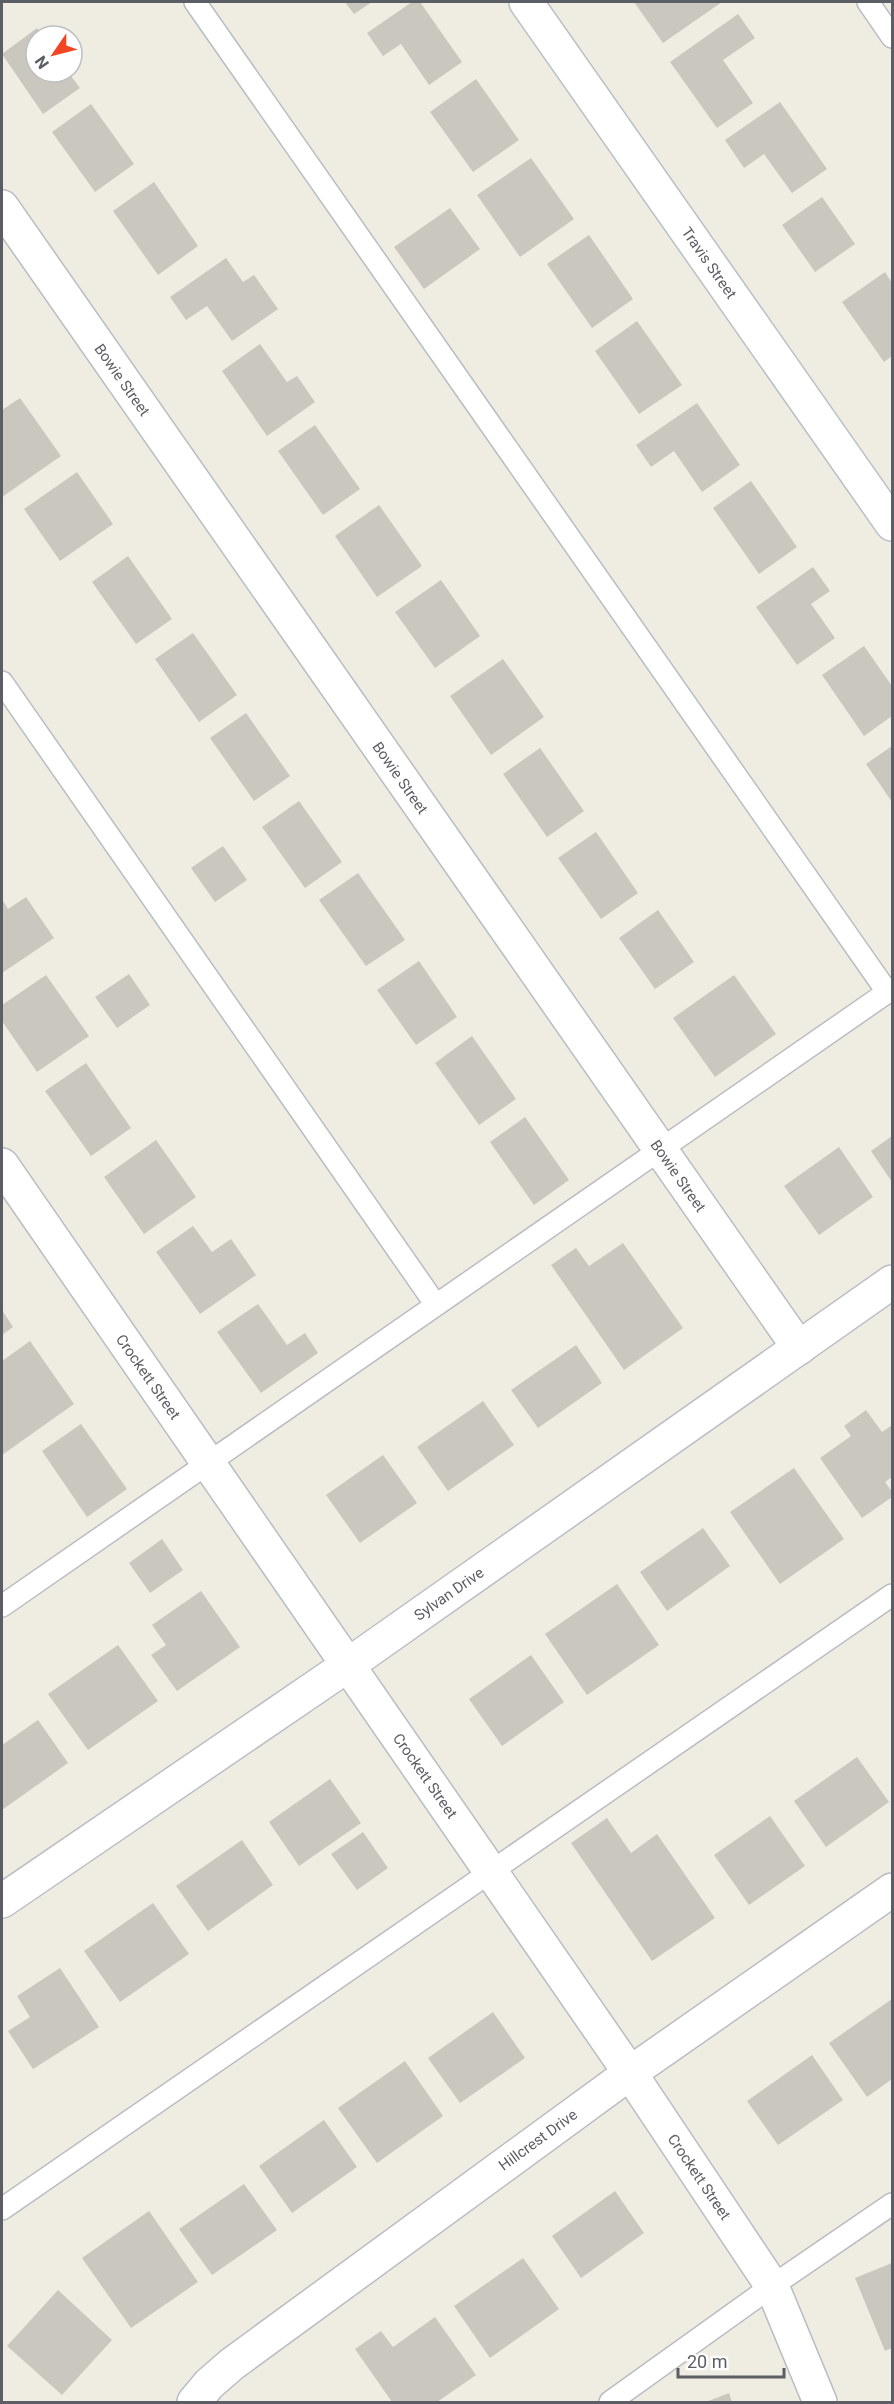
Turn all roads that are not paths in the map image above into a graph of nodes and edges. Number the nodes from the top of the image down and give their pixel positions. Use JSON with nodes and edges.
{"nodes":[{"id":1,"x":195,"y":2,"type":"edge"},
{"id":2,"x":526,"y":2,"type":"edge"},
{"id":3,"x":868,"y":2,"type":"edge"},
{"id":4,"x":892,"y":37,"type":"edge"},
{"id":5,"x":2,"y":207,"type":"edge"},
{"id":6,"x":892,"y":524,"type":"edge"},
{"id":7,"x":2,"y":682,"type":"edge"},
{"id":8,"x":890,"y":991,"type":"edge"},
{"id":9,"x":660,"y":1150,"type":"junction"},
{"id":10,"x":2,"y":1165,"type":"edge"},
{"id":11,"x":892,"y":1282,"type":"edge"},
{"id":12,"x":436,"y":1305,"type":"junction"},
{"id":13,"x":799,"y":1348,"type":"junction"},
{"id":14,"x":208,"y":1464,"type":"junction"},
{"id":15,"x":892,"y":1595,"type":"edge"},
{"id":16,"x":2,"y":1605,"type":"edge"},
{"id":17,"x":348,"y":1665,"type":"junction"},
{"id":18,"x":490,"y":1871,"type":"junction"},
{"id":19,"x":892,"y":1890,"type":"edge"},
{"id":20,"x":2,"y":1901,"type":"edge"},
{"id":21,"x":630,"y":2073,"type":"junction"},
{"id":22,"x":892,"y":2204,"type":"edge"},
{"id":23,"x":2,"y":2209,"type":"edge"},
{"id":24,"x":772,"y":2286,"type":"junction"},
{"id":25,"x":194,"y":2403,"type":"edge"},
{"id":26,"x":610,"y":2403,"type":"edge"},
{"id":27,"x":820,"y":2403,"type":"edge"}],
"edges":[{"from":1,"to":8,"type":"lane"},
{"from":2,"to":6,"type":"street","name":"Travis Street"},
{"from":3,"to":4,"type":"lane"},
{"from":5,"to":9,"type":"street","name":"Bowie Street"},
{"from":7,"to":12,"type":"lane"},
{"from":8,"to":9,"type":"lane"},
{"from":9,"to":12,"type":"lane"},
{"from":9,"to":13,"type":"street","name":"Bowie Street"},
{"from":10,"to":14,"type":"street","name":"Crockett Street"},
{"from":11,"to":13,"type":"street","name":"Sylvan Drive"},
{"from":12,"to":14,"type":"lane"},
{"from":13,"to":17,"type":"street","name":"Sylvan Drive"},
{"from":14,"to":16,"type":"lane"},
{"from":14,"to":17,"type":"street","name":"Crockett Street"},
{"from":15,"to":18,"type":"lane"},
{"from":17,"to":18,"type":"street","name":"Crockett Street"},
{"from":17,"to":20,"type":"street","name":"Sylvan Drive"},
{"from":18,"to":21,"type":"street","name":"Crockett Street"},
{"from":18,"to":23,"type":"lane"},
{"from":19,"to":21,"type":"street","name":"Hillcrest Drive"},
{"from":21,"to":24,"type":"street","name":"Crockett Street"},
{"from":21,"to":25,"type":"street","name":"Hillcrest Drive"},
{"from":22,"to":24,"type":"lane"},
{"from":24,"to":26,"type":"lane"},
{"from":24,"to":27,"type":"street","name":"Crockett Street"}]}
